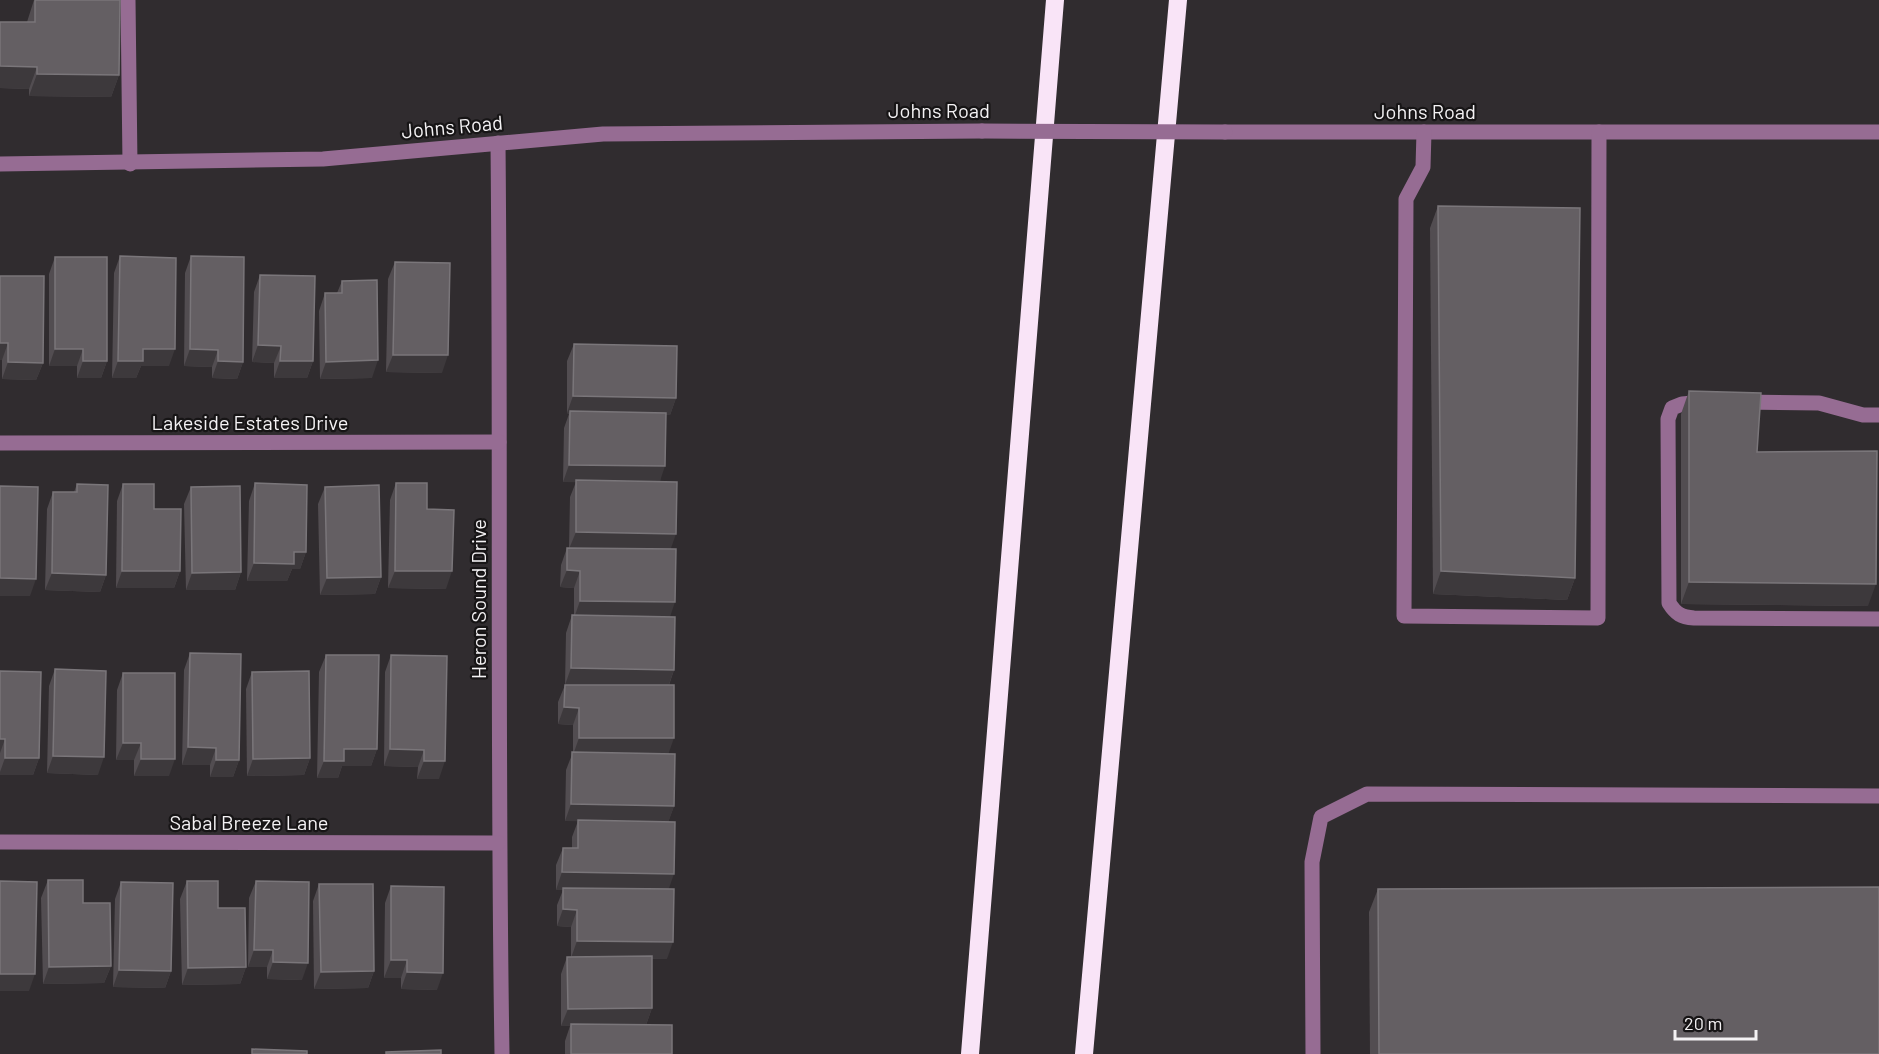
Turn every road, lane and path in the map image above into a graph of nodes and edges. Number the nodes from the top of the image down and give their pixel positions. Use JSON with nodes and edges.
{"nodes":[{"id":1,"x":128,"y":0,"type":"edge"},
{"id":2,"x":1055,"y":0,"type":"edge"},
{"id":3,"x":1178,"y":0,"type":"edge"},
{"id":4,"x":1424,"y":132,"type":"junction"},
{"id":5,"x":1599,"y":132,"type":"junction"},
{"id":6,"x":1879,"y":132,"type":"edge"},
{"id":7,"x":498,"y":143,"type":"junction"},
{"id":8,"x":0,"y":164,"type":"edge"},
{"id":9,"x":130,"y":164,"type":"junction"},
{"id":10,"x":1879,"y":415,"type":"edge"},
{"id":11,"x":499,"y":442,"type":"junction"},
{"id":12,"x":0,"y":443,"type":"edge"},
{"id":13,"x":1879,"y":619,"type":"edge"},
{"id":14,"x":1879,"y":796,"type":"edge"},
{"id":15,"x":0,"y":842,"type":"edge"},
{"id":16,"x":498,"y":843,"type":"junction"},
{"id":17,"x":502,"y":1054,"type":"edge"},
{"id":18,"x":970,"y":1054,"type":"edge"},
{"id":19,"x":1084,"y":1054,"type":"edge"},
{"id":20,"x":1313,"y":1054,"type":"edge"}],
"edges":[{"from":1,"to":9,"type":"street"},
{"from":2,"to":18,"type":"highway"},
{"from":3,"to":19,"type":"highway"},
{"from":4,"to":5,"type":"street","name":"Johns Road"},
{"from":4,"to":5,"type":"street"},
{"from":4,"to":7,"type":"street","name":"Johns Road","bridge":true},
{"from":5,"to":6,"type":"street","name":"Johns Road"},
{"from":7,"to":9,"type":"street","name":"Johns Road"},
{"from":7,"to":11,"type":"street","name":"Heron Sound Drive"},
{"from":8,"to":9,"type":"street","name":"Johns Road"},
{"from":10,"to":13,"type":"street"},
{"from":11,"to":12,"type":"street","name":"Lakeside Estates Drive"},
{"from":11,"to":16,"type":"street","name":"Heron Sound Drive"},
{"from":14,"to":20,"type":"street"},
{"from":15,"to":16,"type":"street","name":"Sabal Breeze Lane"},
{"from":16,"to":17,"type":"street","name":"Heron Sound Drive"}]}
